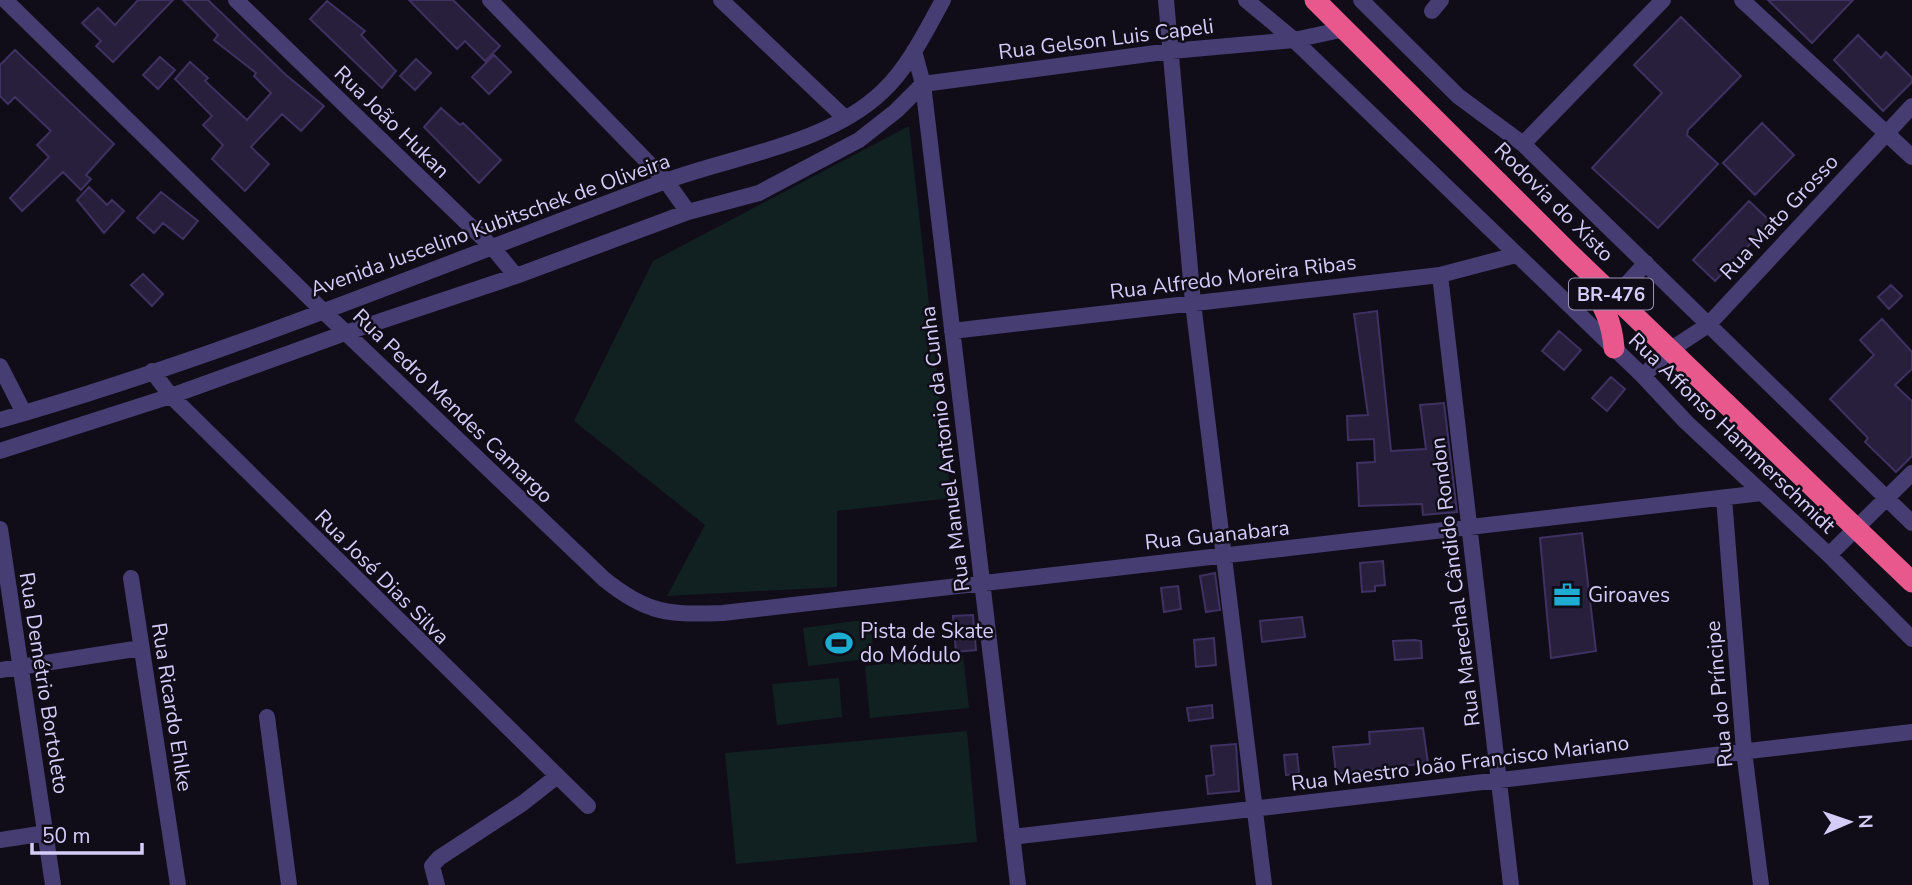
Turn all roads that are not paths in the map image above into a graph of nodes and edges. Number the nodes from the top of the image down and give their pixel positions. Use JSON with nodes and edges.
{"nodes":[{"id":1,"x":5,"y":0,"type":"edge"},
{"id":2,"x":29,"y":0,"type":"edge"},
{"id":3,"x":236,"y":0,"type":"edge"},
{"id":4,"x":490,"y":0,"type":"edge"},
{"id":5,"x":721,"y":0,"type":"edge"},
{"id":6,"x":943,"y":0,"type":"edge"},
{"id":7,"x":1166,"y":0,"type":"edge"},
{"id":8,"x":1246,"y":0,"type":"edge"},
{"id":9,"x":1315,"y":0,"type":"edge"},
{"id":10,"x":1361,"y":0,"type":"edge"},
{"id":11,"x":1663,"y":0,"type":"edge"},
{"id":12,"x":1742,"y":0,"type":"edge"},
{"id":13,"x":17,"y":12,"type":"junction"},
{"id":14,"x":1345,"y":29,"type":"junction"},
{"id":15,"x":1294,"y":40,"type":"junction"},
{"id":16,"x":914,"y":51,"type":"junction"},
{"id":17,"x":1171,"y":51,"type":"junction"},
{"id":18,"x":923,"y":84,"type":"junction"},
{"id":19,"x":1912,"y":106,"type":"edge"},
{"id":20,"x":844,"y":117,"type":"junction"},
{"id":21,"x":1886,"y":132,"type":"junction"},
{"id":22,"x":1522,"y":144,"type":"junction"},
{"id":23,"x":1912,"y":157,"type":"edge"},
{"id":24,"x":666,"y":181,"type":"junction"},
{"id":25,"x":688,"y":212,"type":"junction"},
{"id":26,"x":493,"y":248,"type":"junction"},
{"id":27,"x":1569,"y":253,"type":"junction"},
{"id":28,"x":1516,"y":255,"type":"junction"},
{"id":29,"x":1646,"y":263,"type":"junction"},
{"id":30,"x":1440,"y":275,"type":"junction"},
{"id":31,"x":516,"y":276,"type":"junction"},
{"id":32,"x":1615,"y":297,"type":"junction"},
{"id":33,"x":1193,"y":303,"type":"junction"},
{"id":34,"x":322,"y":310,"type":"junction"},
{"id":35,"x":1707,"y":325,"type":"junction"},
{"id":36,"x":952,"y":331,"type":"junction"},
{"id":37,"x":345,"y":332,"type":"junction"},
{"id":38,"x":1614,"y":348,"type":"junction"},
{"id":39,"x":1670,"y":350,"type":"junction"},
{"id":40,"x":0,"y":366,"type":"edge"},
{"id":41,"x":152,"y":371,"type":"junction"},
{"id":42,"x":1643,"y":376,"type":"junction"},
{"id":43,"x":171,"y":396,"type":"junction"},
{"id":44,"x":24,"y":414,"type":"junction"},
{"id":45,"x":0,"y":420,"type":"edge"},
{"id":46,"x":0,"y":451,"type":"edge"},
{"id":47,"x":1912,"y":473,"type":"edge"},
{"id":48,"x":1762,"y":494,"type":"junction"},
{"id":49,"x":1724,"y":498,"type":"junction"},
{"id":50,"x":1887,"y":499,"type":"junction"},
{"id":51,"x":1912,"y":523,"type":"edge"},
{"id":52,"x":0,"y":529,"type":"edge"},
{"id":53,"x":1857,"y":529,"type":"junction"},
{"id":54,"x":1471,"y":530,"type":"junction"},
{"id":55,"x":1226,"y":554,"type":"junction"},
{"id":56,"x":1829,"y":555,"type":"junction"},
{"id":57,"x":131,"y":578,"type":"dead end"},
{"id":58,"x":1912,"y":582,"type":"edge"},
{"id":59,"x":982,"y":583,"type":"junction"},
{"id":60,"x":677,"y":614,"type":"joint"},
{"id":61,"x":1912,"y":639,"type":"edge"},
{"id":62,"x":141,"y":648,"type":"junction"},
{"id":63,"x":19,"y":667,"type":"junction"},
{"id":64,"x":0,"y":670,"type":"edge"},
{"id":65,"x":267,"y":717,"type":"dead end"},
{"id":66,"x":1912,"y":732,"type":"edge"},
{"id":67,"x":1744,"y":751,"type":"junction"},
{"id":68,"x":556,"y":777,"type":"junction"},
{"id":69,"x":1499,"y":779,"type":"junction"},
{"id":70,"x":588,"y":806,"type":"dead end"},
{"id":71,"x":1256,"y":808,"type":"junction"},
{"id":72,"x":47,"y":833,"type":"junction"},
{"id":73,"x":1012,"y":836,"type":"junction"},
{"id":74,"x":0,"y":840,"type":"edge"},
{"id":75,"x":53,"y":885,"type":"edge"},
{"id":76,"x":178,"y":885,"type":"edge"},
{"id":77,"x":289,"y":885,"type":"edge"},
{"id":78,"x":437,"y":885,"type":"edge"},
{"id":79,"x":1018,"y":885,"type":"edge"},
{"id":80,"x":1264,"y":885,"type":"edge"},
{"id":81,"x":1511,"y":885,"type":"edge"},
{"id":82,"x":1761,"y":885,"type":"edge"}],
"edges":[{"from":1,"to":13,"type":"street","name":"Rua Pedro Mendes Camargo"},
{"from":2,"to":13,"type":"street"},
{"from":3,"to":26,"type":"street","name":"Rua João Hukan"},
{"from":4,"to":24,"type":"street"},
{"from":5,"to":20,"type":"street"},
{"from":6,"to":16,"type":"street","name":"Avenida Juscelino Kubitschek de Oliveira"},
{"from":7,"to":17,"type":"street"},
{"from":8,"to":15,"type":"street","name":"Rua Affonso Hammerschmidt"},
{"from":9,"to":14,"type":"highway","name":"Rodovia do Xisto","number":"BR-476"},
{"from":10,"to":22,"type":"street"},
{"from":11,"to":22,"type":"street"},
{"from":12,"to":21,"type":"street"},
{"from":13,"to":34,"type":"street","name":"Rua Pedro Mendes Camargo"},
{"from":14,"to":15,"type":"street","name":"Rua Gelson Luis Capeli"},
{"from":14,"to":27,"type":"highway","name":"Rodovia do Xisto","number":"BR-476"},
{"from":15,"to":17,"type":"street","name":"Rua Gelson Luis Capeli"},
{"from":15,"to":28,"type":"street","name":"Rua Affonso Hammerschmidt"},
{"from":16,"to":18,"type":"street","name":"Rua Manuel Antonio da Cunha"},
{"from":16,"to":20,"type":"street","name":"Avenida Juscelino Kubitschek de Oliveira"},
{"from":17,"to":18,"type":"street","name":"Rua Gelson Luis Capeli"},
{"from":17,"to":33,"type":"street"},
{"from":18,"to":25,"type":"street"},
{"from":18,"to":36,"type":"street","name":"Rua Manuel Antonio da Cunha"},
{"from":19,"to":21,"type":"street","name":"Rua Mato Grosso"},
{"from":20,"to":24,"type":"street","name":"Avenida Juscelino Kubitschek de Oliveira"},
{"from":21,"to":23,"type":"street"},
{"from":21,"to":35,"type":"street","name":"Rua Mato Grosso"},
{"from":22,"to":29,"type":"street"},
{"from":24,"to":25,"type":"street"},
{"from":24,"to":26,"type":"street","name":"Avenida Juscelino Kubitschek de Oliveira"},
{"from":25,"to":31,"type":"street"},
{"from":26,"to":31,"type":"street","name":"Rua João Hukan"},
{"from":26,"to":34,"type":"street","name":"Avenida Juscelino Kubitschek de Oliveira"},
{"from":27,"to":32,"type":"highway","name":"Rodovia do Xisto","number":"BR-476"},
{"from":27,"to":38,"type":"highway"},
{"from":28,"to":30,"type":"street","name":"Rua Alfredo Moreira Ribas"},
{"from":28,"to":38,"type":"street","name":"Rua Affonso Hammerschmidt"},
{"from":29,"to":32,"type":"street"},
{"from":29,"to":35,"type":"street"},
{"from":30,"to":33,"type":"street","name":"Rua Alfredo Moreira Ribas"},
{"from":30,"to":54,"type":"street","name":"Rua Marechal Cândido Rondon"},
{"from":31,"to":37,"type":"street"},
{"from":32,"to":39,"type":"highway","name":"Rodovia do Xisto","number":"BR-476"},
{"from":33,"to":36,"type":"street","name":"Rua Alfredo Moreira Ribas"},
{"from":33,"to":55,"type":"street"},
{"from":34,"to":37,"type":"street","name":"Rua Pedro Mendes Camargo"},
{"from":34,"to":41,"type":"street","name":"Avenida Juscelino Kubitschek de Oliveira"},
{"from":35,"to":39,"type":"street","name":"Rua Mato Grosso"},
{"from":35,"to":50,"type":"street"},
{"from":36,"to":59,"type":"street","name":"Rua Manuel Antonio da Cunha"},
{"from":37,"to":43,"type":"street"},
{"from":37,"to":60,"type":"street","name":"Rua Pedro Mendes Camargo"},
{"from":38,"to":42,"type":"street","name":"Rua Affonso Hammerschmidt"},
{"from":39,"to":42,"type":"street","name":"Rua Mato Grosso"},
{"from":39,"to":53,"type":"highway","name":"Rodovia do Xisto","number":"BR-476"},
{"from":40,"to":44,"type":"street"},
{"from":41,"to":43,"type":"street","name":"Rua José Dias Silva"},
{"from":41,"to":44,"type":"street","name":"Avenida Juscelino Kubitschek de Oliveira"},
{"from":42,"to":48,"type":"street","name":"Rua Affonso Hammerschmidt"},
{"from":43,"to":46,"type":"street"},
{"from":43,"to":68,"type":"street","name":"Rua José Dias Silva"},
{"from":44,"to":45,"type":"street","name":"Avenida Juscelino Kubitschek de Oliveira"},
{"from":47,"to":50,"type":"street"},
{"from":48,"to":49,"type":"street","name":"Rua Guanabara"},
{"from":48,"to":56,"type":"street","name":"Rua Affonso Hammerschmidt"},
{"from":49,"to":54,"type":"street","name":"Rua Guanabara"},
{"from":49,"to":67,"type":"street","name":"Rua do Príncipe"},
{"from":50,"to":51,"type":"street"},
{"from":50,"to":53,"type":"street"},
{"from":52,"to":63,"type":"street","name":"Rua Demétrio Bortoleto"},
{"from":53,"to":56,"type":"street"},
{"from":53,"to":58,"type":"highway","name":"Rodovia do Xisto","number":"BR-476"},
{"from":54,"to":55,"type":"street","name":"Rua Guanabara"},
{"from":54,"to":69,"type":"street","name":"Rua Marechal Cândido Rondon"},
{"from":55,"to":59,"type":"street","name":"Rua Guanabara"},
{"from":55,"to":71,"type":"street"},
{"from":56,"to":61,"type":"street","name":"Rua Affonso Hammerschmidt"},
{"from":57,"to":62,"type":"street","name":"Rua Ricardo Ehlke"},
{"from":59,"to":60,"type":"street","name":"Rua Guanabara"},
{"from":59,"to":73,"type":"street","name":"Rua Manuel Antonio da Cunha"},
{"from":62,"to":63,"type":"street"},
{"from":62,"to":76,"type":"street","name":"Rua Ricardo Ehlke"},
{"from":63,"to":64,"type":"street"},
{"from":63,"to":72,"type":"street","name":"Rua Demétrio Bortoleto"},
{"from":65,"to":77,"type":"street"},
{"from":66,"to":67,"type":"street","name":"Rua Maestro João Francisco Mariano"},
{"from":67,"to":69,"type":"street","name":"Rua Maestro João Francisco Mariano"},
{"from":67,"to":82,"type":"street","name":"Rua do Príncipe"},
{"from":68,"to":70,"type":"street","name":"Rua José Dias Silva"},
{"from":68,"to":78,"type":"street"},
{"from":69,"to":71,"type":"street","name":"Rua Maestro João Francisco Mariano"},
{"from":69,"to":81,"type":"street","name":"Rua Marechal Cândido Rondon"},
{"from":71,"to":73,"type":"street","name":"Rua Maestro João Francisco Mariano"},
{"from":71,"to":80,"type":"street"},
{"from":72,"to":74,"type":"street"},
{"from":72,"to":75,"type":"street","name":"Rua Demétrio Bortoleto"},
{"from":73,"to":79,"type":"street","name":"Rua Manuel Antonio da Cunha"}]}
